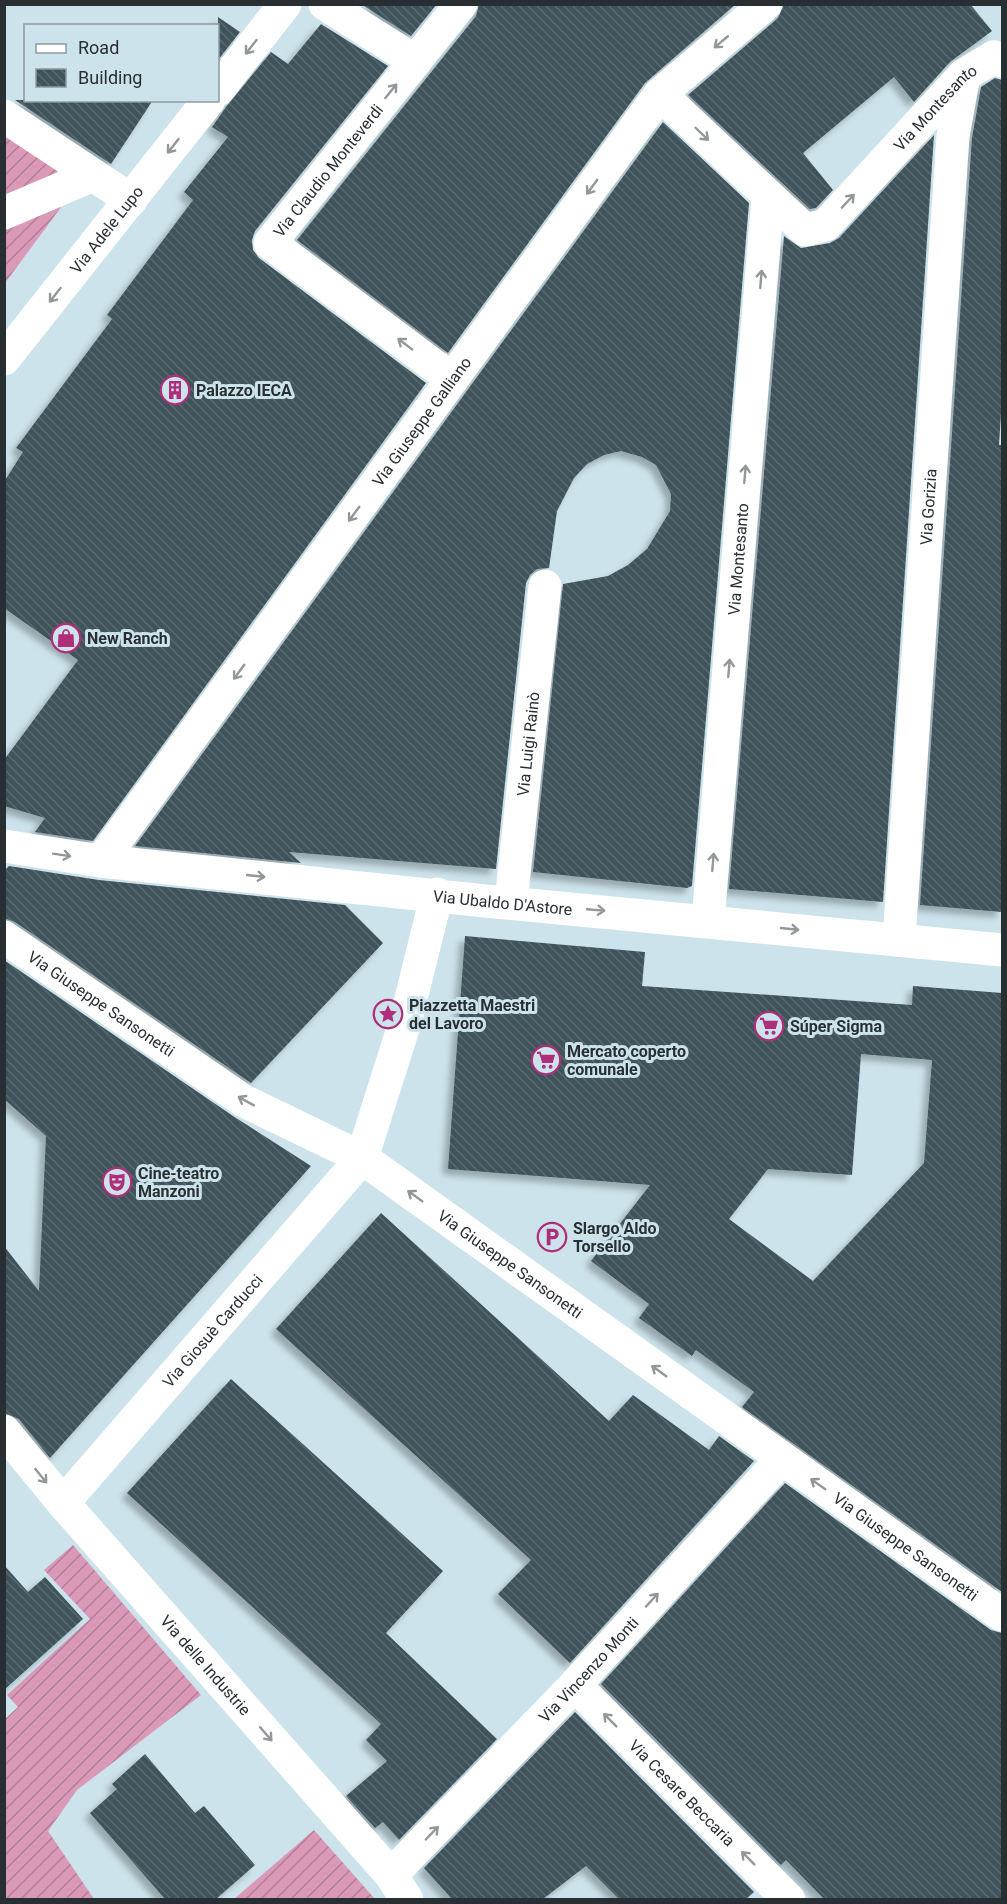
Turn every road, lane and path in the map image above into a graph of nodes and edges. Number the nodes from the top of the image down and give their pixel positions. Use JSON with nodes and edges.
{"nodes":[{"id":1,"x":285,"y":4,"type":"edge"},
{"id":2,"x":325,"y":4,"type":"edge"},
{"id":3,"x":461,"y":4,"type":"edge"},
{"id":4,"x":766,"y":4,"type":"edge"},
{"id":5,"x":415,"y":62,"type":"junction"},
{"id":6,"x":1002,"y":62,"type":"edge"},
{"id":7,"x":964,"y":75,"type":"junction"},
{"id":8,"x":219,"y":89,"type":"edge"},
{"id":9,"x":660,"y":94,"type":"junction"},
{"id":10,"x":207,"y":102,"type":"edge"},
{"id":11,"x":4,"y":116,"type":"edge"},
{"id":12,"x":93,"y":175,"type":"junction"},
{"id":13,"x":768,"y":197,"type":"junction"},
{"id":14,"x":131,"y":200,"type":"junction"},
{"id":15,"x":4,"y":213,"type":"edge"},
{"id":16,"x":4,"y":359,"type":"edge"},
{"id":17,"x":452,"y":379,"type":"junction"},
{"id":18,"x":545,"y":586,"type":"dead end"},
{"id":19,"x":4,"y":846,"type":"edge"},
{"id":20,"x":101,"y":861,"type":"junction"},
{"id":21,"x":437,"y":894,"type":"junction"},
{"id":22,"x":511,"y":902,"type":"junction"},
{"id":23,"x":708,"y":921,"type":"junction"},
{"id":24,"x":4,"y":937,"type":"edge"},
{"id":25,"x":899,"y":940,"type":"junction"},
{"id":26,"x":1002,"y":950,"type":"edge"},
{"id":27,"x":362,"y":1158,"type":"junction"},
{"id":28,"x":4,"y":1431,"type":"edge"},
{"id":29,"x":782,"y":1459,"type":"junction"},
{"id":30,"x":63,"y":1503,"type":"junction"},
{"id":31,"x":1002,"y":1615,"type":"edge"},
{"id":32,"x":574,"y":1685,"type":"junction"},
{"id":33,"x":399,"y":1887,"type":"edge"},
{"id":34,"x":789,"y":1899,"type":"edge"}],
"edges":[{"from":1,"to":8,"type":"street","one_way":true},
{"from":2,"to":5,"type":"street"},
{"from":3,"to":5,"type":"street","name":"Via Claudio Monteverdi"},
{"from":4,"to":9,"type":"street","name":"Via Giuseppe Galliano","one_way":true},
{"from":17,"to":5,"type":"street","name":"Via Claudio Monteverdi","one_way":true},
{"from":6,"to":7,"type":"street","name":"Via Montesanto"},
{"from":13,"to":7,"type":"street","name":"Via Montesanto","one_way":true},
{"from":7,"to":25,"type":"street","name":"Via Gorizia"},
{"from":9,"to":13,"type":"street","name":"Via Montesanto","one_way":true},
{"from":9,"to":17,"type":"street","name":"Via Giuseppe Galliano","one_way":true},
{"from":10,"to":14,"type":"street","name":"Via Adele Lupo","one_way":true},
{"from":11,"to":12,"type":"street"},
{"from":12,"to":14,"type":"street"},
{"from":12,"to":15,"type":"street"},
{"from":23,"to":13,"type":"street","name":"Via Montesanto","one_way":true},
{"from":14,"to":16,"type":"street","name":"Via Adele Lupo","one_way":true},
{"from":17,"to":20,"type":"street","name":"Via Giuseppe Galliano","one_way":true},
{"from":18,"to":22,"type":"street","name":"Via Luigi Rainò"},
{"from":19,"to":20,"type":"street","name":"Via Ubaldo D'Astore","one_way":true},
{"from":20,"to":21,"type":"street","name":"Via Ubaldo D'Astore","one_way":true},
{"from":21,"to":22,"type":"street","name":"Via Ubaldo D'Astore"},
{"from":21,"to":27,"type":"street"},
{"from":22,"to":23,"type":"street","name":"Via Ubaldo D'Astore","one_way":true},
{"from":23,"to":25,"type":"street","name":"Via Ubaldo D'Astore","one_way":true},
{"from":27,"to":24,"type":"street","name":"Via Giuseppe Sansonetti","one_way":true},
{"from":25,"to":26,"type":"street","name":"Via Ubaldo D'Astore"},
{"from":29,"to":27,"type":"street","name":"Via Giuseppe Sansonetti","one_way":true},
{"from":27,"to":30,"type":"street","name":"Via Giosuè Carducci"},
{"from":28,"to":30,"type":"street","name":"Via delle Industrie","one_way":true},
{"from":31,"to":29,"type":"street","name":"Via Giuseppe Sansonetti","one_way":true},
{"from":32,"to":29,"type":"street","name":"Via Vincenzo Monti","one_way":true},
{"from":30,"to":33,"type":"street","name":"Via delle Industrie","one_way":true},
{"from":33,"to":32,"type":"street","name":"Via Vincenzo Monti","one_way":true},
{"from":34,"to":32,"type":"street","name":"Via Cesare Beccaria","one_way":true}]}
